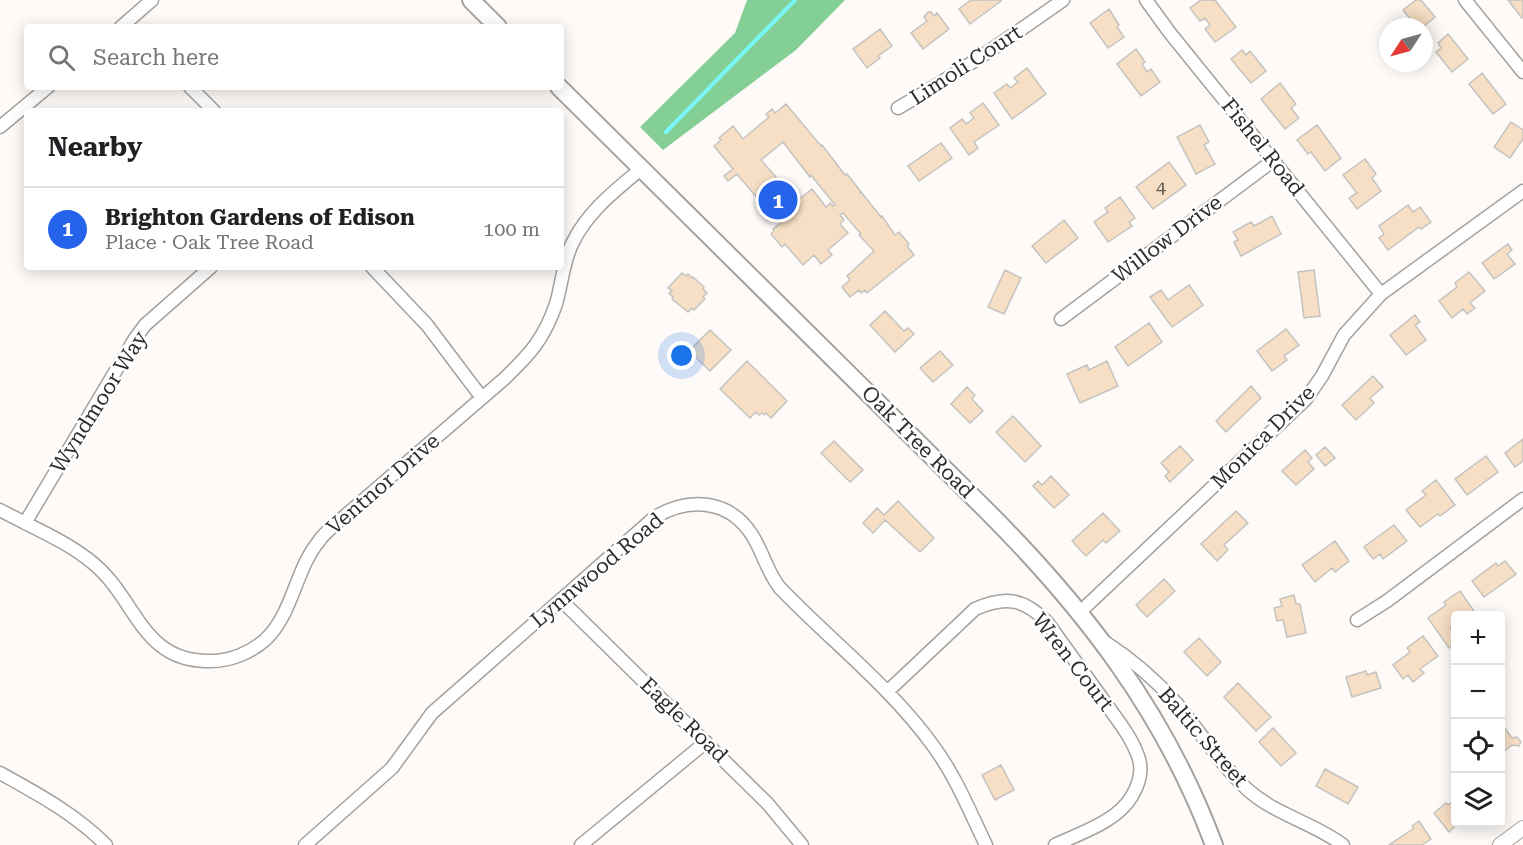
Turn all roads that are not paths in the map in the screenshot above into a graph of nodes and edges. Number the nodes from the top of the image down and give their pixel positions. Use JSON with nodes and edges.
{"nodes":[{"id":1,"x":153,"y":0,"type":"edge"},
{"id":2,"x":471,"y":0,"type":"edge"},
{"id":3,"x":1063,"y":0,"type":"edge"},
{"id":4,"x":1146,"y":0,"type":"edge"},
{"id":5,"x":1465,"y":0,"type":"edge"},
{"id":6,"x":127,"y":24,"type":"edge"},
{"id":7,"x":495,"y":24,"type":"edge"},
{"id":8,"x":1523,"y":72,"type":"edge"},
{"id":9,"x":44,"y":90,"type":"edge"},
{"id":10,"x":193,"y":90,"type":"edge"},
{"id":11,"x":562,"y":90,"type":"edge"},
{"id":12,"x":211,"y":108,"type":"edge"},
{"id":13,"x":898,"y":108,"type":"dead end"},
{"id":14,"x":0,"y":127,"type":"edge"},
{"id":15,"x":1274,"y":160,"type":"junction"},
{"id":16,"x":642,"y":168,"type":"junction"},
{"id":17,"x":1523,"y":191,"type":"edge"},
{"id":18,"x":564,"y":269,"type":"edge"},
{"id":19,"x":208,"y":270,"type":"edge"},
{"id":20,"x":375,"y":270,"type":"edge"},
{"id":21,"x":564,"y":270,"type":"edge"},
{"id":22,"x":1381,"y":294,"type":"junction"},
{"id":23,"x":1061,"y":318,"type":"dead end"},
{"id":24,"x":482,"y":398,"type":"junction"},
{"id":25,"x":1523,"y":499,"type":"edge"},
{"id":26,"x":0,"y":510,"type":"edge"},
{"id":27,"x":25,"y":524,"type":"junction"},
{"id":28,"x":561,"y":600,"type":"junction"},
{"id":29,"x":1080,"y":612,"type":"junction"},
{"id":30,"x":1357,"y":620,"type":"dead end"},
{"id":31,"x":1099,"y":638,"type":"junction"},
{"id":32,"x":887,"y":692,"type":"junction"},
{"id":33,"x":706,"y":742,"type":"junction"},
{"id":34,"x":0,"y":773,"type":"edge"},
{"id":35,"x":1523,"y":828,"type":"edge"},
{"id":36,"x":800,"y":844,"type":"edge"},
{"id":37,"x":106,"y":845,"type":"edge"},
{"id":38,"x":305,"y":845,"type":"edge"},
{"id":39,"x":581,"y":845,"type":"edge"},
{"id":40,"x":986,"y":845,"type":"edge"},
{"id":41,"x":1055,"y":845,"type":"edge"},
{"id":42,"x":1214,"y":845,"type":"edge"},
{"id":43,"x":1343,"y":845,"type":"edge"},
{"id":44,"x":1500,"y":845,"type":"edge"}],
"edges":[{"from":1,"to":6,"type":"street"},
{"from":2,"to":7,"type":"main road"},
{"from":3,"to":13,"type":"street","name":"Limoli Court"},
{"from":4,"to":15,"type":"street","name":"Fishel Road"},
{"from":5,"to":8,"type":"street"},
{"from":9,"to":14,"type":"street"},
{"from":10,"to":12,"type":"street"},
{"from":11,"to":16,"type":"main road","name":"Oak Tree Road"},
{"from":15,"to":22,"type":"street","name":"Fishel Road"},
{"from":15,"to":23,"type":"street","name":"Willow Drive"},
{"from":16,"to":18,"type":"street","name":"Ventnor Drive"},
{"from":16,"to":29,"type":"main road","name":"Oak Tree Road"},
{"from":17,"to":22,"type":"street","name":"Monica Drive"},
{"from":19,"to":27,"type":"street","name":"Wyndmoor Way"},
{"from":20,"to":24,"type":"street"},
{"from":21,"to":24,"type":"street","name":"Ventnor Drive"},
{"from":22,"to":29,"type":"street","name":"Monica Drive"},
{"from":24,"to":27,"type":"street","name":"Ventnor Drive"},
{"from":25,"to":30,"type":"street"},
{"from":26,"to":27,"type":"street","name":"Ventnor Drive"},
{"from":28,"to":32,"type":"street","name":"Lynnwood Road"},
{"from":28,"to":33,"type":"street","name":"Eagle Road"},
{"from":28,"to":38,"type":"street","name":"Lynnwood Road"},
{"from":29,"to":31,"type":"main road","name":"Oak Tree Road"},
{"from":31,"to":42,"type":"main road","name":"Oak Tree Road"},
{"from":31,"to":43,"type":"street","name":"Baltic Street"},
{"from":32,"to":40,"type":"street","name":"Lynnwood Road"},
{"from":32,"to":41,"type":"street","name":"Wren Court"},
{"from":33,"to":36,"type":"street","name":"Eagle Road"},
{"from":33,"to":39,"type":"street"},
{"from":34,"to":37,"type":"street"},
{"from":35,"to":44,"type":"street"}]}
